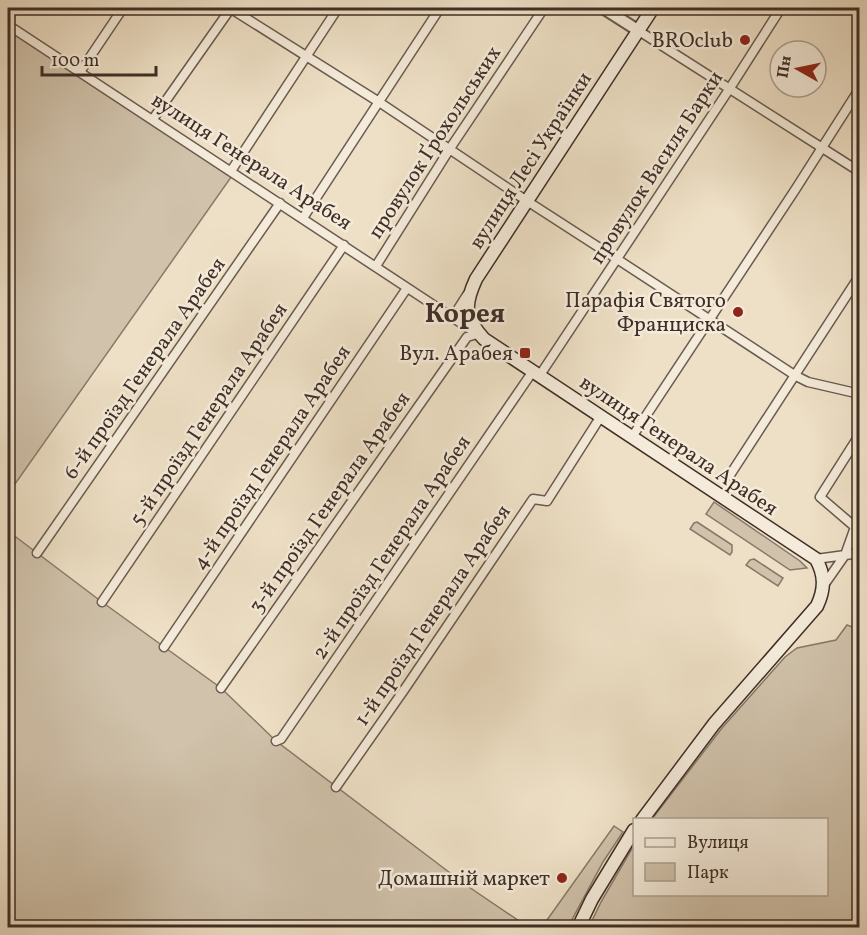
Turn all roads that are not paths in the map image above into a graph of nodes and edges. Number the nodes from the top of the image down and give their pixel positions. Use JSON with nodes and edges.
{"nodes":[{"id":1,"x":14,"y":8,"type":"edge"},
{"id":2,"x":123,"y":8,"type":"edge"},
{"id":3,"x":231,"y":8,"type":"edge"},
{"id":4,"x":339,"y":8,"type":"edge"},
{"id":5,"x":440,"y":8,"type":"edge"},
{"id":6,"x":544,"y":8,"type":"edge"},
{"id":7,"x":603,"y":8,"type":"edge"},
{"id":8,"x":653,"y":8,"type":"edge"},
{"id":9,"x":782,"y":8,"type":"edge"},
{"id":10,"x":8,"y":18,"type":"edge"},
{"id":11,"x":8,"y":25,"type":"edge"},
{"id":12,"x":639,"y":31,"type":"junction"},
{"id":13,"x":306,"y":56,"type":"junction"},
{"id":14,"x":80,"y":72,"type":"junction"},
{"id":15,"x":730,"y":88,"type":"junction"},
{"id":16,"x":860,"y":88,"type":"edge"},
{"id":17,"x":379,"y":102,"type":"junction"},
{"id":18,"x":153,"y":119,"type":"junction"},
{"id":19,"x":822,"y":147,"type":"junction"},
{"id":20,"x":449,"y":150,"type":"junction"},
{"id":21,"x":231,"y":171,"type":"junction"},
{"id":22,"x":860,"y":172,"type":"edge"},
{"id":23,"x":527,"y":201,"type":"junction"},
{"id":24,"x":280,"y":204,"type":"junction"},
{"id":25,"x":303,"y":218,"type":"junction"},
{"id":26,"x":344,"y":245,"type":"junction"},
{"id":27,"x":617,"y":259,"type":"junction"},
{"id":28,"x":376,"y":266,"type":"junction"},
{"id":29,"x":860,"y":275,"type":"edge"},
{"id":30,"x":476,"y":279,"type":"junction"},
{"id":31,"x":407,"y":288,"type":"junction"},
{"id":32,"x":453,"y":317,"type":"junction"},
{"id":33,"x":710,"y":320,"type":"junction"},
{"id":34,"x":481,"y":336,"type":"junction"},
{"id":35,"x":536,"y":373,"type":"junction"},
{"id":36,"x":796,"y":376,"type":"junction"},
{"id":37,"x":860,"y":394,"type":"edge"},
{"id":38,"x":601,"y":416,"type":"junction"},
{"id":39,"x":860,"y":434,"type":"edge"},
{"id":40,"x":632,"y":437,"type":"junction"},
{"id":41,"x":730,"y":475,"type":"dead end"},
{"id":42,"x":857,"y":524,"type":"edge"},
{"id":43,"x":37,"y":553,"type":"dead end"},
{"id":44,"x":860,"y":553,"type":"edge"},
{"id":45,"x":845,"y":555,"type":"junction"},
{"id":46,"x":816,"y":559,"type":"junction"},
{"id":47,"x":824,"y":585,"type":"junction"},
{"id":48,"x":102,"y":602,"type":"dead end"},
{"id":49,"x":164,"y":647,"type":"dead end"},
{"id":50,"x":221,"y":688,"type":"dead end"},
{"id":51,"x":276,"y":741,"type":"dead end"},
{"id":52,"x":336,"y":787,"type":"dead end"},
{"id":53,"x":643,"y":818,"type":"edge"},
{"id":54,"x":633,"y":832,"type":"edge"},
{"id":55,"x":578,"y":927,"type":"edge"}],
"edges":[{"from":1,"to":10,"type":"street"},
{"from":2,"to":14,"type":"street"},
{"from":3,"to":13,"type":"street"},
{"from":3,"to":18,"type":"street"},
{"from":4,"to":13,"type":"street"},
{"from":5,"to":17,"type":"street"},
{"from":6,"to":20,"type":"street","name":"провулок Ґрохольських"},
{"from":7,"to":12,"type":"street"},
{"from":8,"to":12,"type":"main road","name":"вулиця Лесі Українки"},
{"from":9,"to":15,"type":"street","name":"провулок Василя Барки"},
{"from":11,"to":14,"type":"street","name":"вулиця Генерала Арабея"},
{"from":12,"to":15,"type":"street"},
{"from":12,"to":23,"type":"main road","name":"вулиця Лесі Українки"},
{"from":13,"to":17,"type":"street"},
{"from":13,"to":21,"type":"street"},
{"from":14,"to":18,"type":"street","name":"вулиця Генерала Арабея"},
{"from":15,"to":19,"type":"street"},
{"from":15,"to":27,"type":"street","name":"провулок Василя Барки"},
{"from":16,"to":19,"type":"street"},
{"from":17,"to":20,"type":"street"},
{"from":17,"to":25,"type":"street"},
{"from":18,"to":21,"type":"street","name":"вулиця Генерала Арабея"},
{"from":19,"to":22,"type":"street"},
{"from":19,"to":33,"type":"street"},
{"from":20,"to":23,"type":"street"},
{"from":20,"to":28,"type":"street","name":"провулок Ґрохольських"},
{"from":21,"to":24,"type":"street","name":"вулиця Генерала Арабея"},
{"from":23,"to":27,"type":"street"},
{"from":23,"to":30,"type":"main road","name":"вулиця Лесі Українки"},
{"from":24,"to":25,"type":"street","name":"вулиця Генерала Арабея"},
{"from":24,"to":43,"type":"street","name":"6-й проїзд Генерала Арабея"},
{"from":25,"to":26,"type":"street","name":"вулиця Генерала Арабея"},
{"from":26,"to":28,"type":"street","name":"вулиця Генерала Арабея"},
{"from":26,"to":48,"type":"street","name":"5-й проїзд Генерала Арабея"},
{"from":27,"to":33,"type":"street"},
{"from":27,"to":35,"type":"street","name":"провулок Василя Барки"},
{"from":28,"to":31,"type":"street","name":"вулиця Генерала Арабея"},
{"from":29,"to":36,"type":"street"},
{"from":30,"to":32,"type":"street"},
{"from":30,"to":34,"type":"main road","name":"вулиця Лесі Українки"},
{"from":31,"to":32,"type":"street","name":"вулиця Генерала Арабея"},
{"from":31,"to":49,"type":"street","name":"4-й проїзд Генерала Арабея"},
{"from":32,"to":34,"type":"street","name":"вулиця Генерала Арабея"},
{"from":33,"to":36,"type":"street"},
{"from":33,"to":40,"type":"street"},
{"from":34,"to":35,"type":"main road","name":"вулиця Генерала Арабея"},
{"from":34,"to":50,"type":"street","name":"3-й проїзд Генерала Арабея"},
{"from":35,"to":38,"type":"main road","name":"вулиця Генерала Арабея"},
{"from":35,"to":51,"type":"street","name":"2-й проїзд Генерала Арабея"},
{"from":36,"to":37,"type":"street"},
{"from":36,"to":41,"type":"street"},
{"from":38,"to":40,"type":"main road","name":"вулиця Генерала Арабея"},
{"from":38,"to":52,"type":"street","name":"1-й проїзд Генерала Арабея"},
{"from":39,"to":42,"type":"street"},
{"from":40,"to":46,"type":"main road","name":"вулиця Генерала Арабея"},
{"from":42,"to":45,"type":"street"},
{"from":44,"to":45,"type":"street"},
{"from":45,"to":46,"type":"street"},
{"from":45,"to":47,"type":"street"},
{"from":46,"to":47,"type":"main road"},
{"from":47,"to":53,"type":"main road"},
{"from":54,"to":55,"type":"main road"}]}
